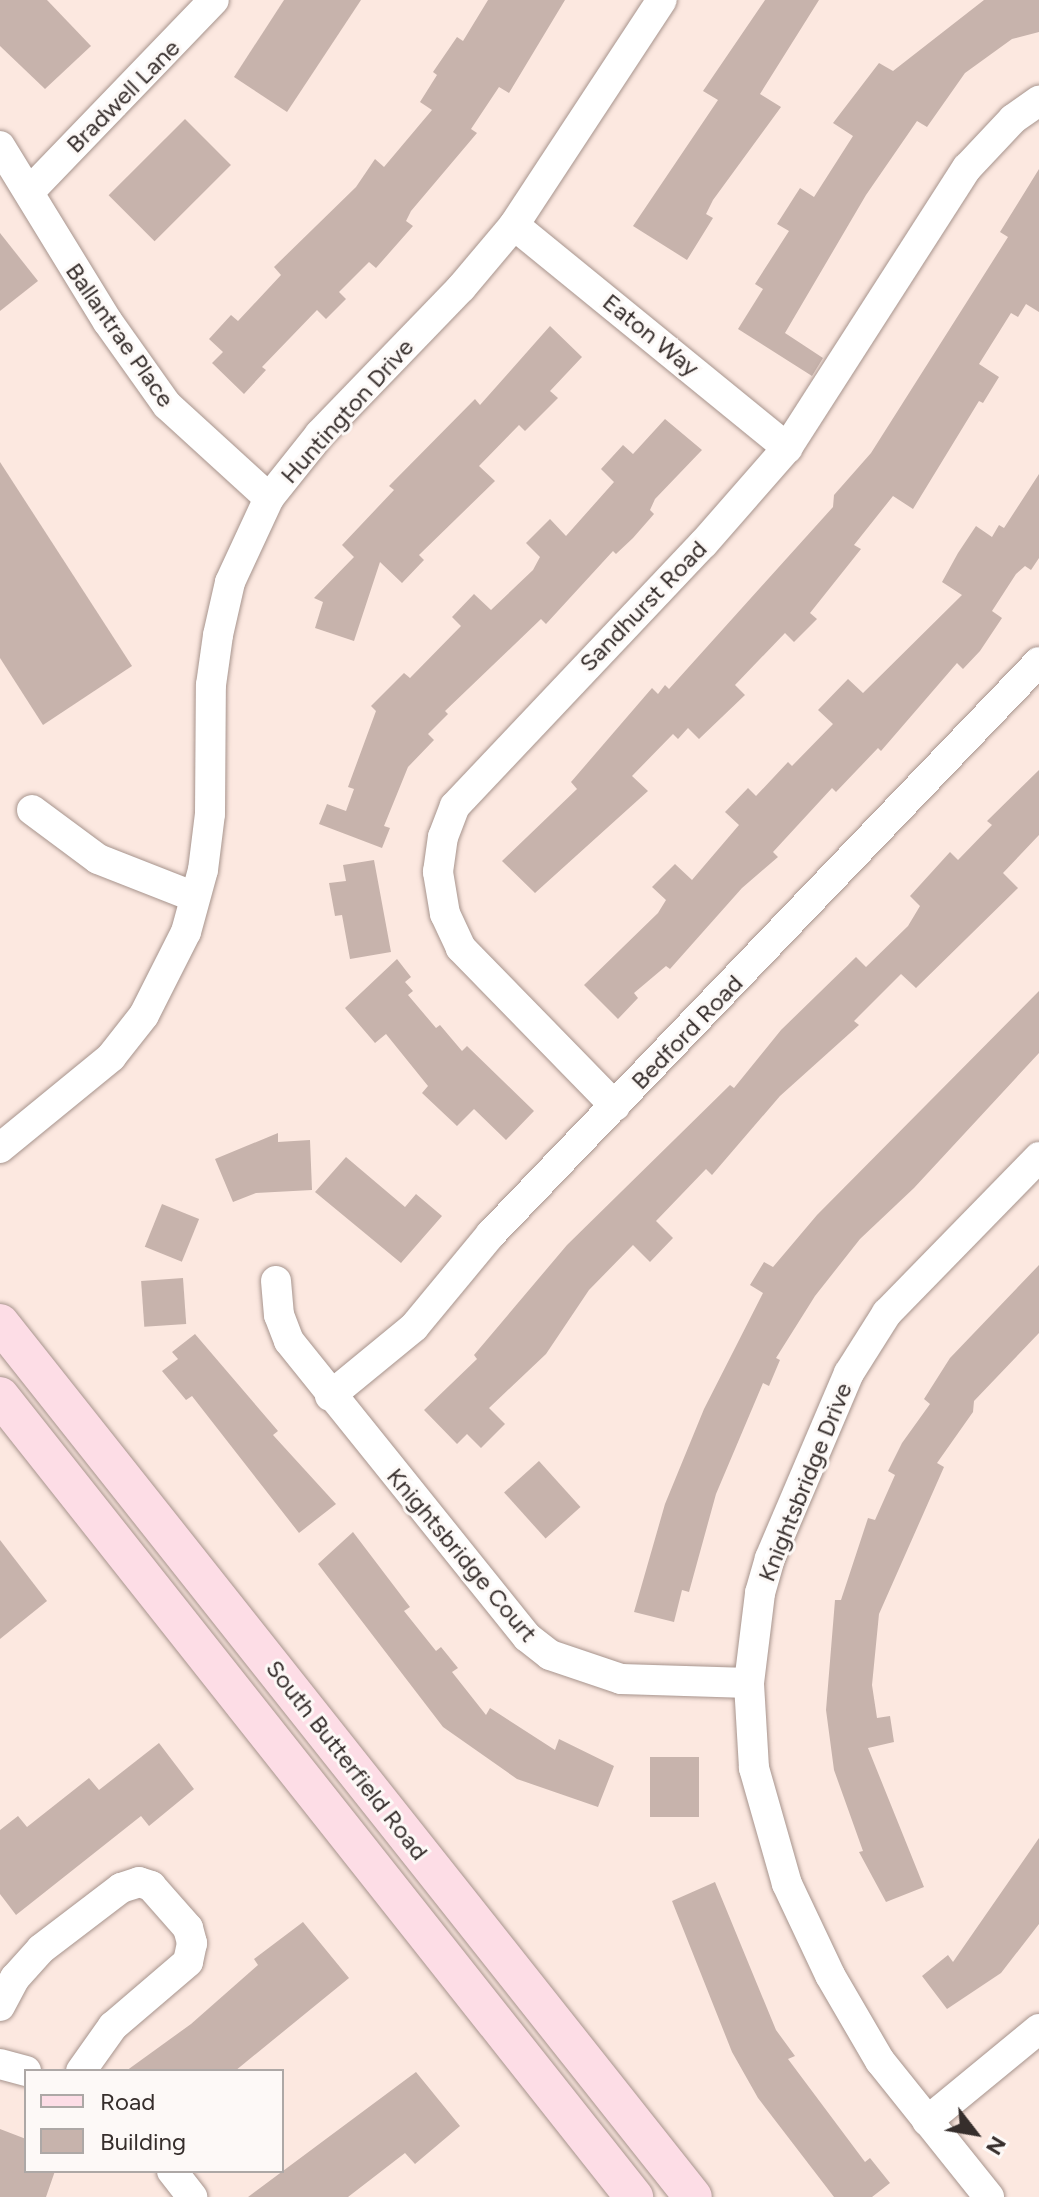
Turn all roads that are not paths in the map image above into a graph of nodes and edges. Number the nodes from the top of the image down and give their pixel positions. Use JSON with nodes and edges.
{"nodes":[{"id":1,"x":214,"y":0,"type":"edge"},
{"id":2,"x":662,"y":0,"type":"edge"},
{"id":3,"x":1039,"y":101,"type":"edge"},
{"id":4,"x":0,"y":146,"type":"edge"},
{"id":5,"x":30,"y":191,"type":"junction"},
{"id":6,"x":514,"y":225,"type":"junction"},
{"id":7,"x":787,"y":448,"type":"junction"},
{"id":8,"x":269,"y":498,"type":"junction"},
{"id":9,"x":1039,"y":662,"type":"edge"},
{"id":10,"x":32,"y":810,"type":"dead end"},
{"id":11,"x":195,"y":897,"type":"junction"},
{"id":12,"x":615,"y":1106,"type":"junction"},
{"id":13,"x":0,"y":1148,"type":"edge"},
{"id":14,"x":1039,"y":1157,"type":"edge"},
{"id":15,"x":276,"y":1281,"type":"dead end"},
{"id":16,"x":0,"y":1323,"type":"edge"},
{"id":17,"x":0,"y":1396,"type":"edge"},
{"id":18,"x":330,"y":1396,"type":"junction"},
{"id":19,"x":749,"y":1683,"type":"junction"},
{"id":20,"x":0,"y":2006,"type":"edge"},
{"id":21,"x":1039,"y":2029,"type":"edge"},
{"id":22,"x":0,"y":2064,"type":"edge"},
{"id":23,"x":82,"y":2069,"type":"edge"},
{"id":24,"x":24,"y":2070,"type":"edge"},
{"id":25,"x":927,"y":2121,"type":"junction"},
{"id":26,"x":174,"y":2173,"type":"edge"},
{"id":27,"x":192,"y":2197,"type":"edge"},
{"id":28,"x":634,"y":2197,"type":"edge"},
{"id":29,"x":693,"y":2197,"type":"edge"},
{"id":30,"x":989,"y":2197,"type":"edge"}],
"edges":[{"from":1,"to":5,"type":"street","name":"Bradwell Lane"},
{"from":2,"to":6,"type":"street","name":"Huntington Drive"},
{"from":3,"to":7,"type":"street","name":"Sandhurst Road"},
{"from":4,"to":5,"type":"street","name":"Ballantrae Place"},
{"from":5,"to":8,"type":"street","name":"Ballantrae Place"},
{"from":6,"to":7,"type":"street","name":"Eaton Way"},
{"from":6,"to":8,"type":"street","name":"Huntington Drive"},
{"from":7,"to":12,"type":"street","name":"Sandhurst Road"},
{"from":8,"to":11,"type":"street","name":"Huntington Drive"},
{"from":9,"to":12,"type":"street","name":"Bedford Road"},
{"from":10,"to":11,"type":"street"},
{"from":11,"to":13,"type":"street","name":"Huntington Drive"},
{"from":12,"to":18,"type":"street","name":"Bedford Road"},
{"from":14,"to":19,"type":"street","name":"Knightsbridge Drive"},
{"from":15,"to":18,"type":"street","name":"Knightsbridge Court"},
{"from":16,"to":29,"type":"main road","name":"South Butterfield Road"},
{"from":17,"to":28,"type":"main road","name":"South Butterfield Road"},
{"from":18,"to":19,"type":"street","name":"Knightsbridge Court"},
{"from":19,"to":25,"type":"street","name":"Knightsbridge Drive"},
{"from":20,"to":23,"type":"street"},
{"from":21,"to":25,"type":"street"},
{"from":22,"to":24,"type":"street"},
{"from":25,"to":30,"type":"street","name":"Knightsbridge Drive"},
{"from":26,"to":27,"type":"street"}]}
